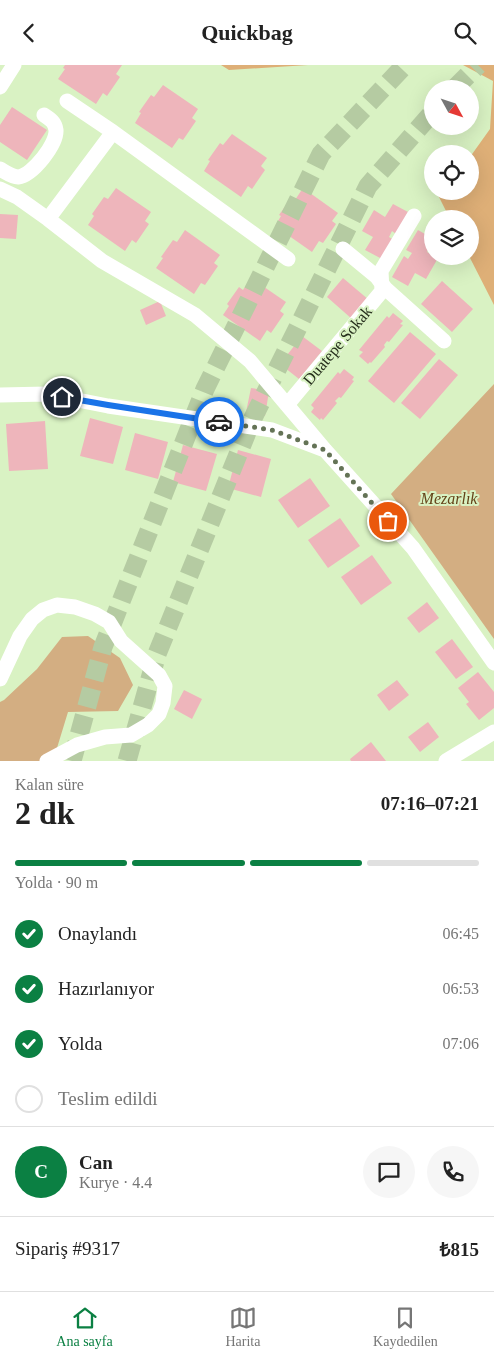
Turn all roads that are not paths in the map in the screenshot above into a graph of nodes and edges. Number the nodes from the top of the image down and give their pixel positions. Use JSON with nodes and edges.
{"nodes":[{"id":1,"x":14,"y":65,"type":"edge"},
{"id":2,"x":0,"y":87,"type":"edge"},
{"id":3,"x":67,"y":101,"type":"dead end"},
{"id":4,"x":44,"y":115,"type":"dead end"},
{"id":5,"x":113,"y":132,"type":"junction"},
{"id":6,"x":0,"y":169,"type":"edge"},
{"id":7,"x":0,"y":189,"type":"edge"},
{"id":8,"x":414,"y":216,"type":"dead end"},
{"id":9,"x":48,"y":219,"type":"junction"},
{"id":10,"x":343,"y":249,"type":"dead end"},
{"id":11,"x":288,"y":259,"type":"dead end"},
{"id":12,"x":381,"y":283,"type":"junction"},
{"id":13,"x":444,"y":341,"type":"dead end"},
{"id":14,"x":0,"y":395,"type":"edge"},
{"id":15,"x":287,"y":405,"type":"junction"},
{"id":16,"x":325,"y":450,"type":"junction"},
{"id":17,"x":494,"y":663,"type":"edge"},
{"id":18,"x":0,"y":679,"type":"edge"},
{"id":19,"x":494,"y":731,"type":"edge"},
{"id":20,"x":47,"y":761,"type":"edge"},
{"id":21,"x":446,"y":761,"type":"edge"}],
"edges":[{"from":1,"to":2,"type":"street"},
{"from":3,"to":5,"type":"street"},
{"from":4,"to":6,"type":"street"},
{"from":5,"to":9,"type":"street"},
{"from":5,"to":11,"type":"street"},
{"from":7,"to":9,"type":"street"},
{"from":8,"to":12,"type":"street","name":"Duatepe Sokak"},
{"from":9,"to":15,"type":"street"},
{"from":10,"to":12,"type":"street"},
{"from":12,"to":13,"type":"street"},
{"from":12,"to":15,"type":"street","name":"Duatepe Sokak"},
{"from":14,"to":16,"type":"street"},
{"from":15,"to":16,"type":"street"},
{"from":16,"to":17,"type":"street"},
{"from":18,"to":20,"type":"street"},
{"from":19,"to":21,"type":"street"}]}
